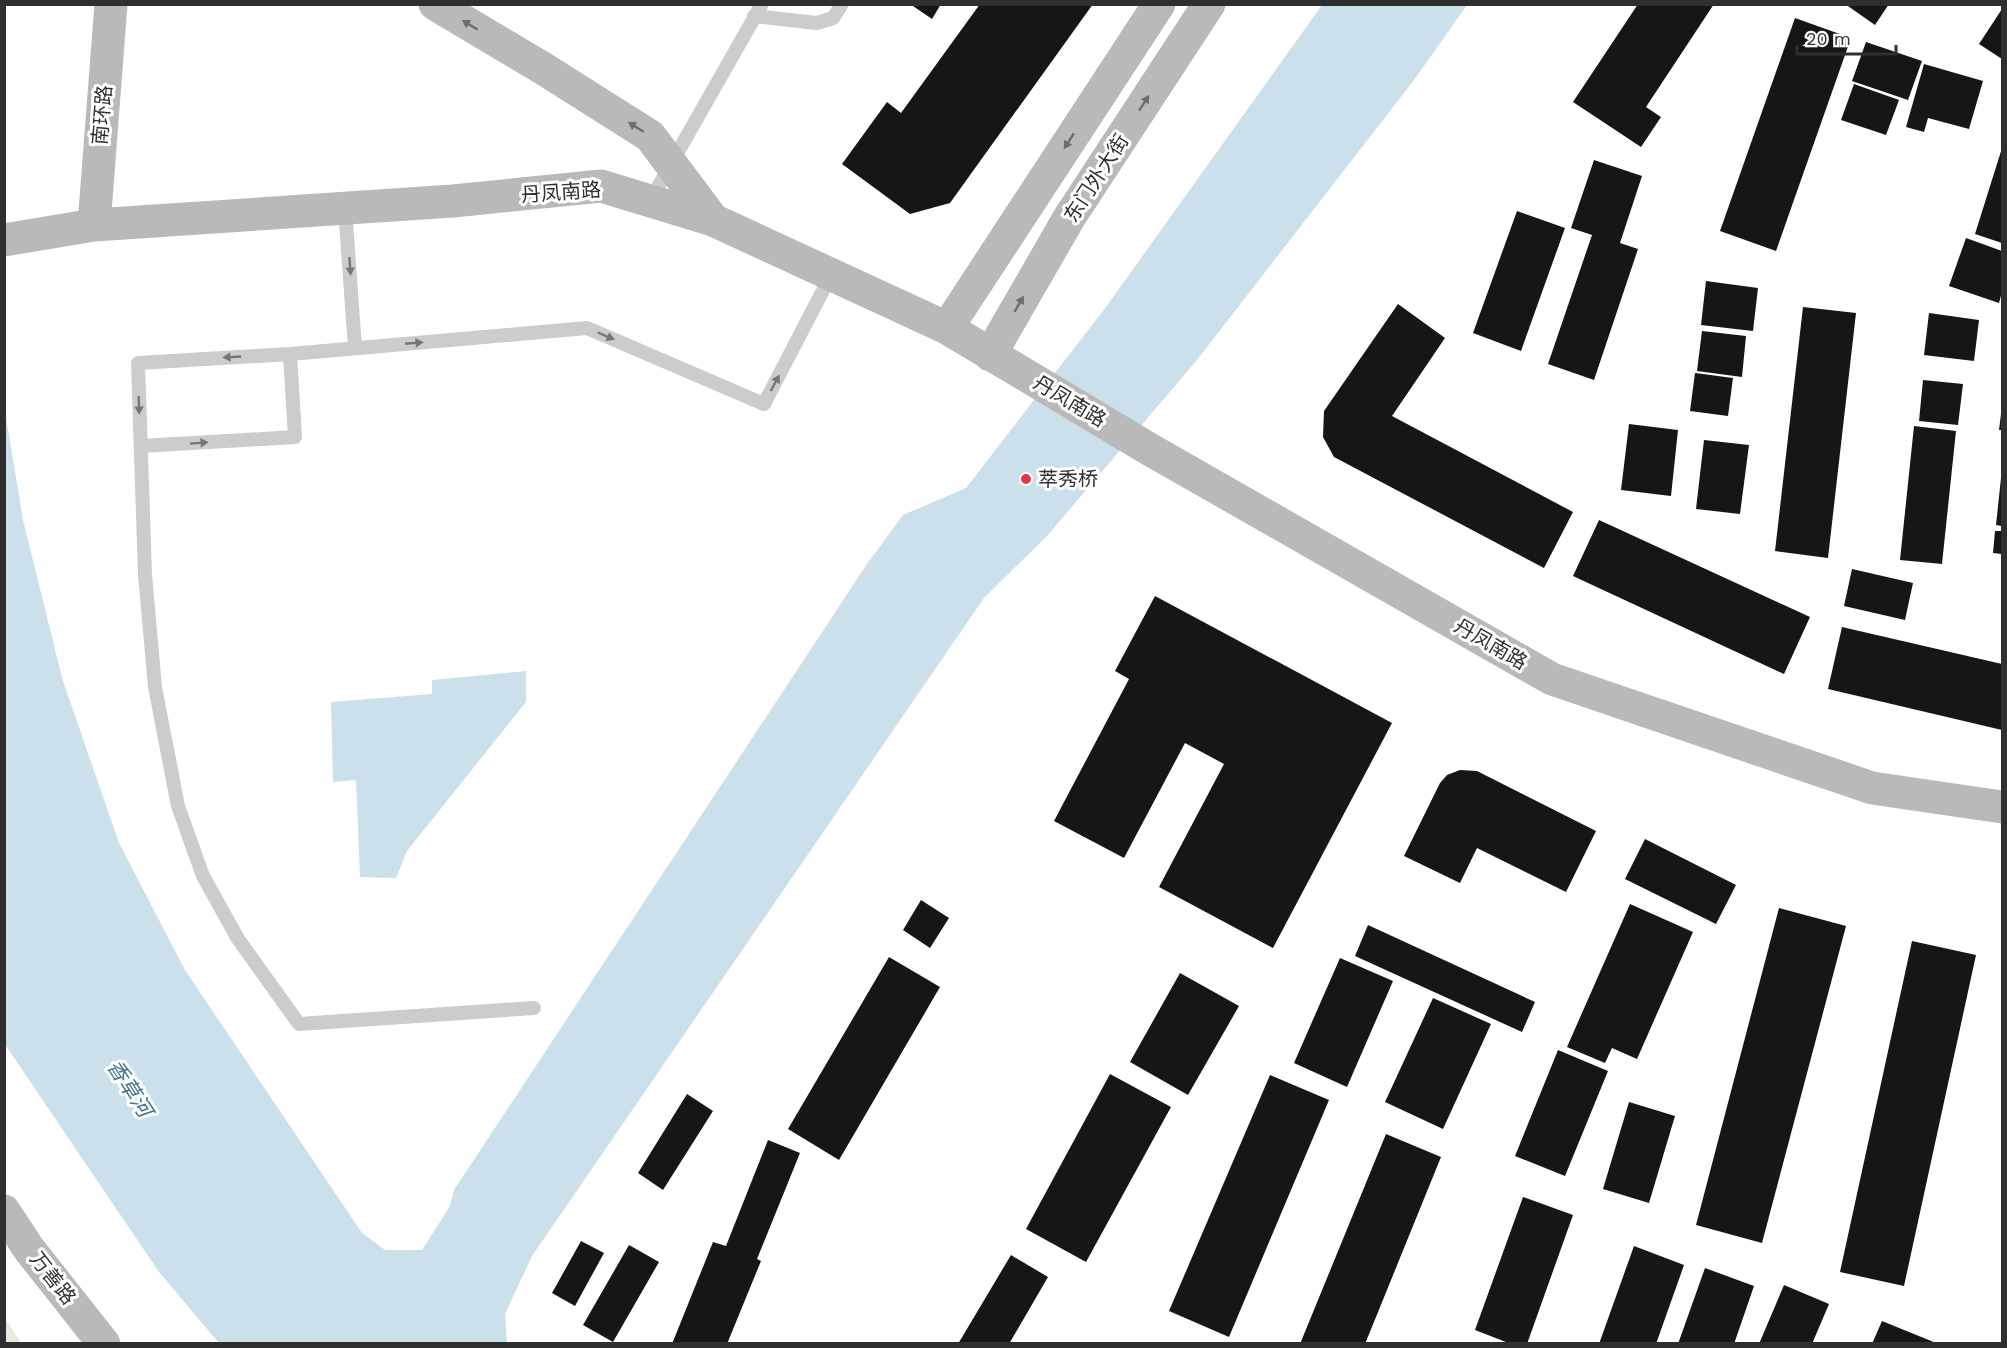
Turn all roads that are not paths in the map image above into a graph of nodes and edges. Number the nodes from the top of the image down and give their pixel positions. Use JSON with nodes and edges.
{"nodes":[{"id":1,"x":111,"y":4,"type":"edge"},
{"id":2,"x":435,"y":4,"type":"edge"},
{"id":3,"x":842,"y":4,"type":"edge"},
{"id":4,"x":1159,"y":4,"type":"edge"},
{"id":5,"x":1209,"y":4,"type":"edge"},
{"id":6,"x":758,"y":10,"type":"edge"},
{"id":7,"x":671,"y":164,"type":"junction"},
{"id":8,"x":650,"y":202,"type":"junction"},
{"id":9,"x":345,"y":208,"type":"junction"},
{"id":10,"x":713,"y":220,"type":"junction"},
{"id":11,"x":94,"y":225,"type":"junction"},
{"id":12,"x":7,"y":239,"type":"edge"},
{"id":13,"x":831,"y":275,"type":"junction"},
{"id":14,"x":947,"y":328,"type":"junction"},
{"id":15,"x":356,"y":348,"type":"junction"},
{"id":16,"x":290,"y":354,"type":"junction"},
{"id":17,"x":990,"y":355,"type":"junction"},
{"id":18,"x":141,"y":446,"type":"junction"},
{"id":19,"x":2002,"y":807,"type":"edge"},
{"id":20,"x":534,"y":1008,"type":"dead end"},
{"id":21,"x":4,"y":1211,"type":"edge"},
{"id":22,"x":104,"y":1344,"type":"edge"}],
"edges":[{"from":1,"to":11,"type":"main road","name":"南环路"},
{"from":7,"to":2,"type":"main road","one_way":true},
{"from":3,"to":6,"type":"lane"},
{"from":4,"to":14,"type":"main road","one_way":true},
{"from":17,"to":5,"type":"main road","name":"东门外大街","one_way":true},
{"from":6,"to":7,"type":"lane"},
{"from":7,"to":8,"type":"lane"},
{"from":7,"to":10,"type":"main road"},
{"from":8,"to":9,"type":"main road","name":"丹凤南路"},
{"from":8,"to":10,"type":"main road","name":"丹凤南路"},
{"from":9,"to":11,"type":"main road","name":"丹凤南路"},
{"from":9,"to":15,"type":"lane","one_way":true},
{"from":10,"to":13,"type":"main road","name":"丹凤南路"},
{"from":11,"to":12,"type":"main road","name":"丹凤南路"},
{"from":13,"to":14,"type":"main road","name":"丹凤南路"},
{"from":15,"to":13,"type":"lane","one_way":true},
{"from":14,"to":17,"type":"main road","name":"丹凤南路"},
{"from":15,"to":16,"type":"lane"},
{"from":16,"to":18,"type":"lane","one_way":true},
{"from":18,"to":16,"type":"lane","one_way":true},
{"from":17,"to":19,"type":"main road","name":"丹凤南路"},
{"from":18,"to":20,"type":"lane"},
{"from":21,"to":22,"type":"main road","name":"万善路"}]}
